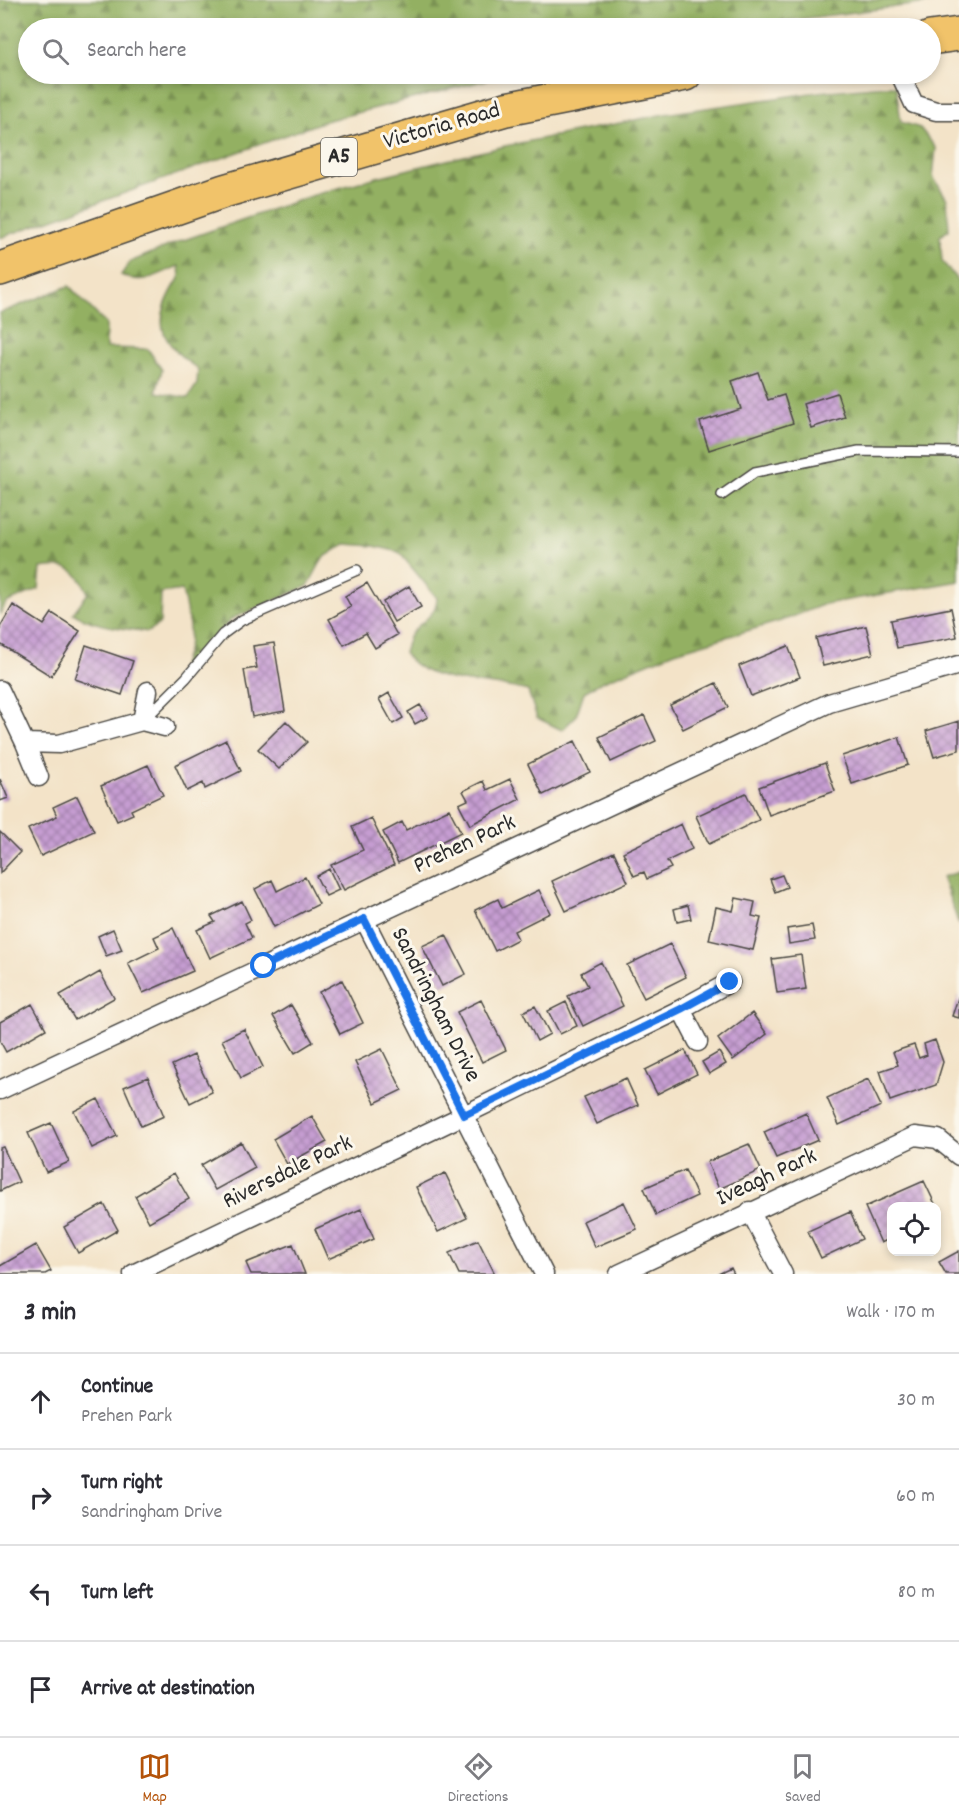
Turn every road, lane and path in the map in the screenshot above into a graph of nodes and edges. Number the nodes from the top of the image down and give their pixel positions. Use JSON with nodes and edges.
{"nodes":[{"id":1,"x":959,"y":34,"type":"edge"},
{"id":2,"x":941,"y":36,"type":"edge"},
{"id":3,"x":632,"y":84,"type":"edge"},
{"id":4,"x":905,"y":84,"type":"edge"},
{"id":5,"x":959,"y":111,"type":"edge"},
{"id":6,"x":0,"y":269,"type":"edge"},
{"id":7,"x":959,"y":452,"type":"edge"},
{"id":8,"x":722,"y":495,"type":"dead end"},
{"id":9,"x":357,"y":570,"type":"dead end"},
{"id":10,"x":959,"y":665,"type":"edge"},
{"id":11,"x":0,"y":690,"type":"edge"},
{"id":12,"x":148,"y":691,"type":"dead end"},
{"id":13,"x":142,"y":721,"type":"junction"},
{"id":14,"x":165,"y":727,"type":"dead end"},
{"id":15,"x":25,"y":743,"type":"junction"},
{"id":16,"x":39,"y":777,"type":"dead end"},
{"id":17,"x":364,"y":919,"type":"junction"},
{"id":18,"x":730,"y":982,"type":"dead end"},
{"id":19,"x":681,"y":1009,"type":"junction"},
{"id":20,"x":698,"y":1042,"type":"dead end"},
{"id":21,"x":0,"y":1090,"type":"edge"},
{"id":22,"x":464,"y":1115,"type":"junction"},
{"id":23,"x":959,"y":1156,"type":"edge"},
{"id":24,"x":750,"y":1211,"type":"junction"},
{"id":25,"x":133,"y":1274,"type":"edge"},
{"id":26,"x":544,"y":1274,"type":"edge"},
{"id":27,"x":619,"y":1274,"type":"edge"},
{"id":28,"x":783,"y":1274,"type":"edge"}],
"edges":[{"from":1,"to":2,"type":"highway"},
{"from":3,"to":6,"type":"highway","name":"Victoria Road","number":"A5"},
{"from":4,"to":5,"type":"street"},
{"from":7,"to":8,"type":"lane"},
{"from":9,"to":13,"type":"lane"},
{"from":10,"to":17,"type":"street","name":"Prehen Park"},
{"from":11,"to":15,"type":"street"},
{"from":12,"to":13,"type":"street"},
{"from":13,"to":14,"type":"street"},
{"from":13,"to":15,"type":"street"},
{"from":15,"to":16,"type":"street"},
{"from":17,"to":21,"type":"street","name":"Prehen Park"},
{"from":17,"to":22,"type":"street","name":"Sandringham Drive"},
{"from":18,"to":19,"type":"street","name":"Riversdale Park"},
{"from":19,"to":20,"type":"street"},
{"from":19,"to":22,"type":"street","name":"Riversdale Park"},
{"from":22,"to":25,"type":"street","name":"Riversdale Park"},
{"from":22,"to":26,"type":"street","name":"Sandringham Drive"},
{"from":23,"to":24,"type":"street","name":"Iveagh Park"},
{"from":24,"to":27,"type":"street","name":"Iveagh Park"},
{"from":24,"to":28,"type":"street"}]}
